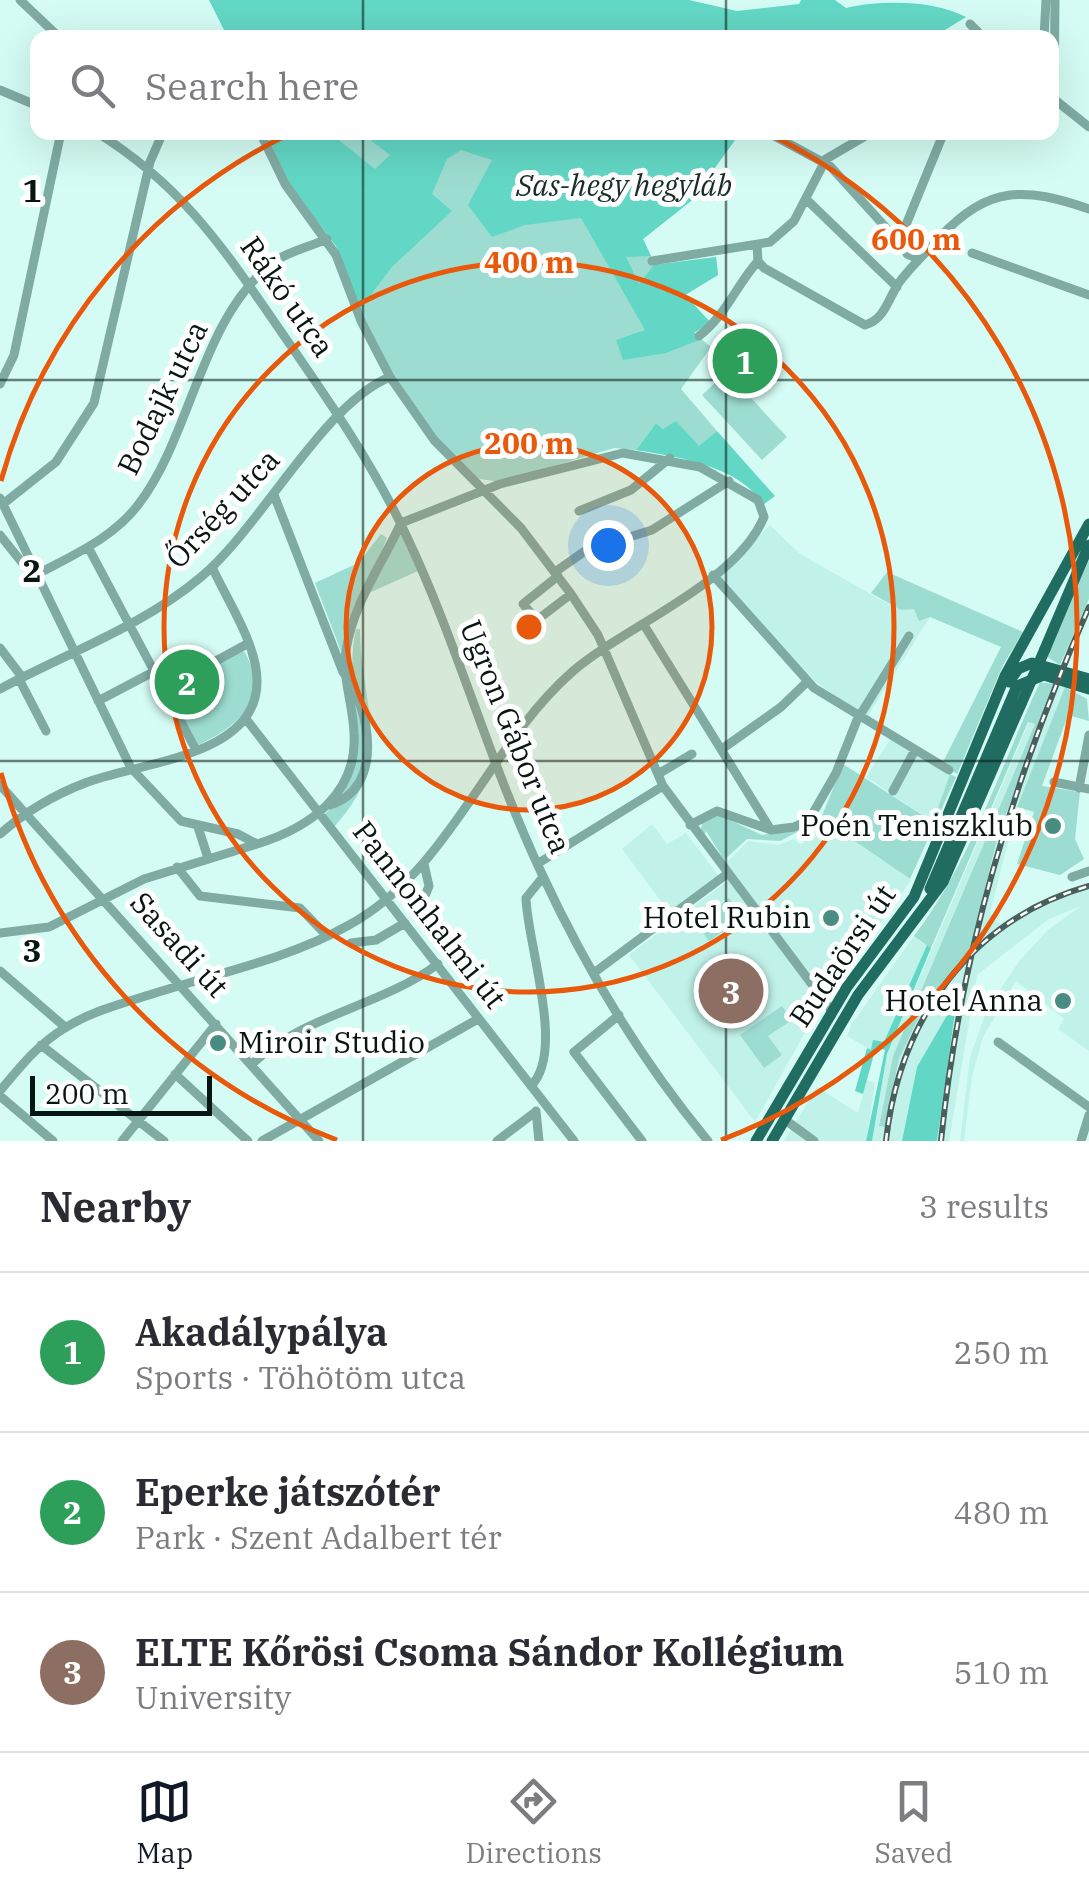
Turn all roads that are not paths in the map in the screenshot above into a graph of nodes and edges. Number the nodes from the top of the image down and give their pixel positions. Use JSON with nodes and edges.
{"nodes":[{"id":1,"x":20,"y":0,"type":"edge"},
{"id":2,"x":1046,"y":0,"type":"edge"},
{"id":3,"x":1055,"y":0,"type":"edge"},
{"id":4,"x":970,"y":24,"type":"dead end"},
{"id":5,"x":52,"y":30,"type":"edge"},
{"id":6,"x":976,"y":30,"type":"edge"},
{"id":7,"x":1044,"y":30,"type":"edge"},
{"id":8,"x":1054,"y":30,"type":"edge"},
{"id":9,"x":0,"y":90,"type":"edge"},
{"id":10,"x":30,"y":103,"type":"edge"},
{"id":11,"x":1059,"y":104,"type":"edge"},
{"id":12,"x":1089,"y":127,"type":"edge"},
{"id":13,"x":59,"y":140,"type":"edge"},
{"id":14,"x":108,"y":140,"type":"edge"},
{"id":15,"x":160,"y":140,"type":"edge"},
{"id":16,"x":264,"y":140,"type":"edge"},
{"id":17,"x":781,"y":140,"type":"edge"},
{"id":18,"x":860,"y":140,"type":"edge"},
{"id":19,"x":941,"y":140,"type":"edge"},
{"id":20,"x":822,"y":164,"type":"junction"},
{"id":21,"x":150,"y":167,"type":"junction"},
{"id":22,"x":807,"y":200,"type":"junction"},
{"id":23,"x":1089,"y":209,"type":"edge"},
{"id":24,"x":900,"y":236,"type":"junction"},
{"id":25,"x":327,"y":239,"type":"junction"},
{"id":26,"x":758,"y":245,"type":"junction"},
{"id":27,"x":972,"y":254,"type":"dead end"},
{"id":28,"x":919,"y":258,"type":"junction"},
{"id":29,"x":652,"y":261,"type":"dead end"},
{"id":30,"x":758,"y":261,"type":"junction"},
{"id":31,"x":896,"y":287,"type":"junction"},
{"id":32,"x":250,"y":288,"type":"junction"},
{"id":33,"x":1089,"y":295,"type":"edge"},
{"id":34,"x":699,"y":336,"type":"dead end"},
{"id":35,"x":390,"y":378,"type":"junction"},
{"id":36,"x":0,"y":384,"type":"edge"},
{"id":37,"x":339,"y":416,"type":"junction"},
{"id":38,"x":670,"y":458,"type":"junction"},
{"id":39,"x":728,"y":481,"type":"junction"},
{"id":40,"x":482,"y":490,"type":"junction"},
{"id":41,"x":274,"y":496,"type":"junction"},
{"id":42,"x":2,"y":501,"type":"edge"},
{"id":43,"x":580,"y":511,"type":"dead end"},
{"id":44,"x":400,"y":523,"type":"junction"},
{"id":45,"x":1089,"y":524,"type":"edge"},
{"id":46,"x":0,"y":535,"type":"edge"},
{"id":47,"x":1089,"y":546,"type":"edge"},
{"id":48,"x":88,"y":547,"type":"junction"},
{"id":49,"x":212,"y":567,"type":"junction"},
{"id":50,"x":38,"y":574,"type":"junction"},
{"id":51,"x":556,"y":574,"type":"junction"},
{"id":52,"x":714,"y":575,"type":"junction"},
{"id":53,"x":42,"y":587,"type":"junction"},
{"id":54,"x":572,"y":594,"type":"junction"},
{"id":55,"x":128,"y":624,"type":"junction"},
{"id":56,"x":644,"y":625,"type":"junction"},
{"id":57,"x":908,"y":636,"type":"dead end"},
{"id":58,"x":247,"y":644,"type":"junction"},
{"id":59,"x":0,"y":648,"type":"edge"},
{"id":60,"x":604,"y":648,"type":"junction"},
{"id":61,"x":74,"y":650,"type":"junction"},
{"id":62,"x":154,"y":671,"type":"junction"},
{"id":63,"x":343,"y":672,"type":"junction"},
{"id":64,"x":20,"y":678,"type":"junction"},
{"id":65,"x":1089,"y":680,"type":"edge"},
{"id":66,"x":808,"y":681,"type":"junction"},
{"id":67,"x":0,"y":689,"type":"edge"},
{"id":68,"x":1089,"y":689,"type":"edge"},
{"id":69,"x":1017,"y":698,"type":"junction"},
{"id":70,"x":98,"y":701,"type":"junction"},
{"id":71,"x":860,"y":717,"type":"junction"},
{"id":72,"x":246,"y":719,"type":"junction"},
{"id":73,"x":46,"y":730,"type":"dead end"},
{"id":74,"x":1089,"y":735,"type":"edge"},
{"id":75,"x":722,"y":748,"type":"junction"},
{"id":76,"x":196,"y":750,"type":"junction"},
{"id":77,"x":915,"y":750,"type":"junction"},
{"id":78,"x":692,"y":754,"type":"dead end"},
{"id":79,"x":496,"y":760,"type":"junction"},
{"id":80,"x":972,"y":761,"type":"junction"},
{"id":81,"x":132,"y":768,"type":"junction"},
{"id":82,"x":949,"y":770,"type":"dead end"},
{"id":83,"x":658,"y":774,"type":"junction"},
{"id":84,"x":1054,"y":782,"type":"dead end"},
{"id":85,"x":0,"y":784,"type":"edge"},
{"id":86,"x":663,"y":786,"type":"junction"},
{"id":87,"x":1084,"y":789,"type":"edge"},
{"id":88,"x":894,"y":790,"type":"dead end"},
{"id":89,"x":26,"y":814,"type":"junction"},
{"id":90,"x":318,"y":814,"type":"junction"},
{"id":91,"x":690,"y":825,"type":"junction"},
{"id":92,"x":198,"y":827,"type":"junction"},
{"id":93,"x":771,"y":830,"type":"junction"},
{"id":94,"x":0,"y":834,"type":"edge"},
{"id":95,"x":257,"y":844,"type":"junction"},
{"id":96,"x":208,"y":858,"type":"junction"},
{"id":97,"x":424,"y":864,"type":"junction"},
{"id":98,"x":537,"y":864,"type":"junction"},
{"id":99,"x":177,"y":867,"type":"junction"},
{"id":100,"x":1089,"y":871,"type":"edge"},
{"id":101,"x":727,"y":874,"type":"junction"},
{"id":102,"x":1072,"y":876,"type":"dead end"},
{"id":103,"x":544,"y":877,"type":"junction"},
{"id":104,"x":386,"y":900,"type":"junction"},
{"id":105,"x":106,"y":901,"type":"junction"},
{"id":106,"x":418,"y":913,"type":"dead end"},
{"id":107,"x":405,"y":924,"type":"junction"},
{"id":108,"x":0,"y":933,"type":"edge"},
{"id":109,"x":328,"y":936,"type":"junction"},
{"id":110,"x":351,"y":942,"type":"dead end"},
{"id":111,"x":438,"y":964,"type":"junction"},
{"id":112,"x":0,"y":971,"type":"edge"},
{"id":113,"x":595,"y":972,"type":"junction"},
{"id":114,"x":181,"y":985,"type":"junction"},
{"id":115,"x":832,"y":1010,"type":"junction"},
{"id":116,"x":619,"y":1015,"type":"junction"},
{"id":117,"x":478,"y":1019,"type":"junction"},
{"id":118,"x":216,"y":1024,"type":"junction"},
{"id":119,"x":65,"y":1027,"type":"junction"},
{"id":120,"x":998,"y":1042,"type":"dead end"},
{"id":121,"x":40,"y":1045,"type":"junction"},
{"id":122,"x":252,"y":1064,"type":"junction"},
{"id":123,"x":176,"y":1074,"type":"junction"},
{"id":124,"x":530,"y":1086,"type":"junction"},
{"id":125,"x":0,"y":1093,"type":"edge"},
{"id":126,"x":544,"y":1103,"type":"junction"},
{"id":127,"x":1089,"y":1108,"type":"edge"},
{"id":128,"x":534,"y":1113,"type":"junction"},
{"id":129,"x":1089,"y":1116,"type":"edge"},
{"id":130,"x":301,"y":1119,"type":"junction"},
{"id":131,"x":784,"y":1119,"type":"junction"},
{"id":132,"x":138,"y":1121,"type":"junction"},
{"id":133,"x":53,"y":1141,"type":"edge"},
{"id":134,"x":122,"y":1141,"type":"edge"},
{"id":135,"x":164,"y":1141,"type":"edge"},
{"id":136,"x":248,"y":1141,"type":"edge"},
{"id":137,"x":262,"y":1141,"type":"edge"},
{"id":138,"x":319,"y":1141,"type":"edge"},
{"id":139,"x":498,"y":1141,"type":"edge"},
{"id":140,"x":539,"y":1141,"type":"edge"},
{"id":141,"x":574,"y":1141,"type":"edge"},
{"id":142,"x":642,"y":1141,"type":"edge"},
{"id":143,"x":708,"y":1141,"type":"edge"},
{"id":144,"x":756,"y":1141,"type":"edge"},
{"id":145,"x":772,"y":1141,"type":"edge"},
{"id":146,"x":814,"y":1141,"type":"edge"},
{"id":147,"x":1081,"y":1141,"type":"edge"}],
"edges":[{"from":1,"to":5,"type":"street"},
{"from":2,"to":7,"type":"street"},
{"from":3,"to":8,"type":"street"},
{"from":4,"to":6,"type":"street"},
{"from":9,"to":10,"type":"street"},
{"from":11,"to":12,"type":"street"},
{"from":13,"to":36,"type":"street"},
{"from":14,"to":21,"type":"street","name":"Rákó utca"},
{"from":15,"to":21,"type":"street"},
{"from":16,"to":25,"type":"street"},
{"from":17,"to":20,"type":"street"},
{"from":18,"to":20,"type":"street"},
{"from":19,"to":24,"type":"street"},
{"from":20,"to":22,"type":"street"},
{"from":20,"to":24,"type":"street"},
{"from":21,"to":32,"type":"street","name":"Rákó utca"},
{"from":21,"to":42,"type":"street"},
{"from":22,"to":26,"type":"street"},
{"from":22,"to":31,"type":"street"},
{"from":23,"to":28,"type":"street"},
{"from":24,"to":28,"type":"street"},
{"from":25,"to":32,"type":"street","name":"Bodajk utca"},
{"from":25,"to":35,"type":"street"},
{"from":26,"to":29,"type":"street"},
{"from":26,"to":30,"type":"street"},
{"from":27,"to":33,"type":"street"},
{"from":28,"to":31,"type":"street"},
{"from":30,"to":31,"type":"street"},
{"from":30,"to":34,"type":"street"},
{"from":32,"to":37,"type":"street","name":"Rákó utca"},
{"from":32,"to":48,"type":"street","name":"Bodajk utca"},
{"from":35,"to":37,"type":"street","name":"Őrség utca"},
{"from":35,"to":40,"type":"street"},
{"from":37,"to":41,"type":"street","name":"Őrség utca"},
{"from":37,"to":44,"type":"street","name":"Rákó utca"},
{"from":38,"to":39,"type":"street"},
{"from":38,"to":40,"type":"street"},
{"from":38,"to":43,"type":"street"},
{"from":39,"to":51,"type":"street"},
{"from":39,"to":52,"type":"street"},
{"from":40,"to":44,"type":"street"},
{"from":40,"to":51,"type":"street"},
{"from":41,"to":49,"type":"street","name":"Őrség utca"},
{"from":41,"to":63,"type":"street"},
{"from":42,"to":50,"type":"street"},
{"from":44,"to":63,"type":"street"},
{"from":44,"to":79,"type":"street","name":"Ugron Gábor utca"},
{"from":45,"to":80,"type":"main road","name":"Budaörsi út"},
{"from":46,"to":53,"type":"street"},
{"from":47,"to":69,"type":"main road","name":"Budaörsi út","bridge":true},
{"from":48,"to":50,"type":"street","name":"Bodajk utca"},
{"from":48,"to":55,"type":"street"},
{"from":49,"to":55,"type":"street","name":"Őrség utca"},
{"from":49,"to":58,"type":"street"},
{"from":50,"to":53,"type":"street"},
{"from":51,"to":54,"type":"street"},
{"from":51,"to":54,"type":"street"},
{"from":52,"to":56,"type":"street"},
{"from":52,"to":66,"type":"street"},
{"from":53,"to":61,"type":"street"},
{"from":54,"to":60,"type":"street"},
{"from":55,"to":61,"type":"street","name":"Őrség utca"},
{"from":55,"to":62,"type":"street"},
{"from":56,"to":60,"type":"street"},
{"from":56,"to":75,"type":"street"},
{"from":57,"to":71,"type":"street"},
{"from":58,"to":62,"type":"street"},
{"from":58,"to":72,"type":"street"},
{"from":59,"to":64,"type":"street"},
{"from":60,"to":79,"type":"street"},
{"from":60,"to":83,"type":"street"},
{"from":61,"to":64,"type":"street","name":"Őrség utca"},
{"from":61,"to":70,"type":"street"},
{"from":62,"to":70,"type":"street"},
{"from":62,"to":76,"type":"street"},
{"from":63,"to":90,"type":"street"},
{"from":64,"to":67,"type":"street","name":"Őrség utca"},
{"from":64,"to":73,"type":"street"},
{"from":65,"to":80,"type":"main road"},
{"from":66,"to":71,"type":"street"},
{"from":66,"to":75,"type":"street"},
{"from":68,"to":69,"type":"main road"},
{"from":69,"to":131,"type":"main road","name":"Budaörsi út"},
{"from":70,"to":81,"type":"street"},
{"from":71,"to":77,"type":"street"},
{"from":71,"to":93,"type":"street"},
{"from":72,"to":76,"type":"street"},
{"from":72,"to":90,"type":"street","name":"Pannonhalmi út"},
{"from":74,"to":87,"type":"street"},
{"from":75,"to":93,"type":"street"},
{"from":76,"to":81,"type":"street"},
{"from":77,"to":82,"type":"street"},
{"from":77,"to":88,"type":"street"},
{"from":78,"to":83,"type":"street"},
{"from":79,"to":97,"type":"street"},
{"from":79,"to":98,"type":"street","name":"Ugron Gábor utca"},
{"from":80,"to":115,"type":"main road","name":"Budaörsi út"},
{"from":81,"to":89,"type":"street"},
{"from":81,"to":92,"type":"street"},
{"from":83,"to":86,"type":"street"},
{"from":84,"to":87,"type":"street"},
{"from":85,"to":89,"type":"street","name":"Sasadi út"},
{"from":86,"to":91,"type":"street"},
{"from":86,"to":98,"type":"street"},
{"from":89,"to":94,"type":"street"},
{"from":89,"to":105,"type":"street","name":"Sasadi út"},
{"from":90,"to":95,"type":"street"},
{"from":90,"to":104,"type":"street","name":"Pannonhalmi út"},
{"from":91,"to":93,"type":"street"},
{"from":91,"to":101,"type":"street"},
{"from":92,"to":95,"type":"street"},
{"from":92,"to":96,"type":"street"},
{"from":95,"to":96,"type":"street"},
{"from":96,"to":99,"type":"street"},
{"from":97,"to":104,"type":"street"},
{"from":97,"to":106,"type":"street"},
{"from":98,"to":103,"type":"street","name":"Ugron Gábor utca"},
{"from":99,"to":105,"type":"street"},
{"from":99,"to":109,"type":"street"},
{"from":100,"to":102,"type":"street"},
{"from":101,"to":113,"type":"street"},
{"from":101,"to":115,"type":"street"},
{"from":103,"to":113,"type":"street"},
{"from":103,"to":124,"type":"street","name":"Ugron Gábor utca"},
{"from":104,"to":107,"type":"street","name":"Pannonhalmi út"},
{"from":104,"to":109,"type":"street"},
{"from":105,"to":108,"type":"street"},
{"from":105,"to":114,"type":"street","name":"Sasadi út"},
{"from":107,"to":110,"type":"street"},
{"from":107,"to":111,"type":"street","name":"Pannonhalmi út"},
{"from":109,"to":114,"type":"street"},
{"from":111,"to":117,"type":"street","name":"Pannonhalmi út"},
{"from":111,"to":122,"type":"street"},
{"from":112,"to":119,"type":"street"},
{"from":113,"to":116,"type":"street"},
{"from":114,"to":118,"type":"street","name":"Sasadi út"},
{"from":114,"to":119,"type":"street"},
{"from":115,"to":144,"type":"main road","name":"Budaörsi út"},
{"from":116,"to":142,"type":"street"},
{"from":116,"to":143,"type":"street"},
{"from":117,"to":124,"type":"street","name":"Pannonhalmi út"},
{"from":117,"to":130,"type":"street"},
{"from":118,"to":122,"type":"street","name":"Sasadi út"},
{"from":118,"to":123,"type":"street"},
{"from":119,"to":121,"type":"street"},
{"from":120,"to":127,"type":"street"},
{"from":121,"to":125,"type":"street"},
{"from":121,"to":132,"type":"street"},
{"from":122,"to":130,"type":"street","name":"Sasadi út"},
{"from":123,"to":132,"type":"street"},
{"from":123,"to":136,"type":"street"},
{"from":124,"to":126,"type":"street","name":"Pannonhalmi út"},
{"from":125,"to":133,"type":"street"},
{"from":126,"to":128,"type":"street"},
{"from":126,"to":141,"type":"street","name":"Pannonhalmi út"},
{"from":128,"to":139,"type":"street"},
{"from":128,"to":140,"type":"street"},
{"from":129,"to":147,"type":"street"},
{"from":130,"to":137,"type":"street"},
{"from":130,"to":138,"type":"street","name":"Sasadi út"},
{"from":131,"to":145,"type":"main road","name":"Budaörsi út"},
{"from":131,"to":146,"type":"street"},
{"from":132,"to":134,"type":"street"},
{"from":132,"to":135,"type":"street"}]}
